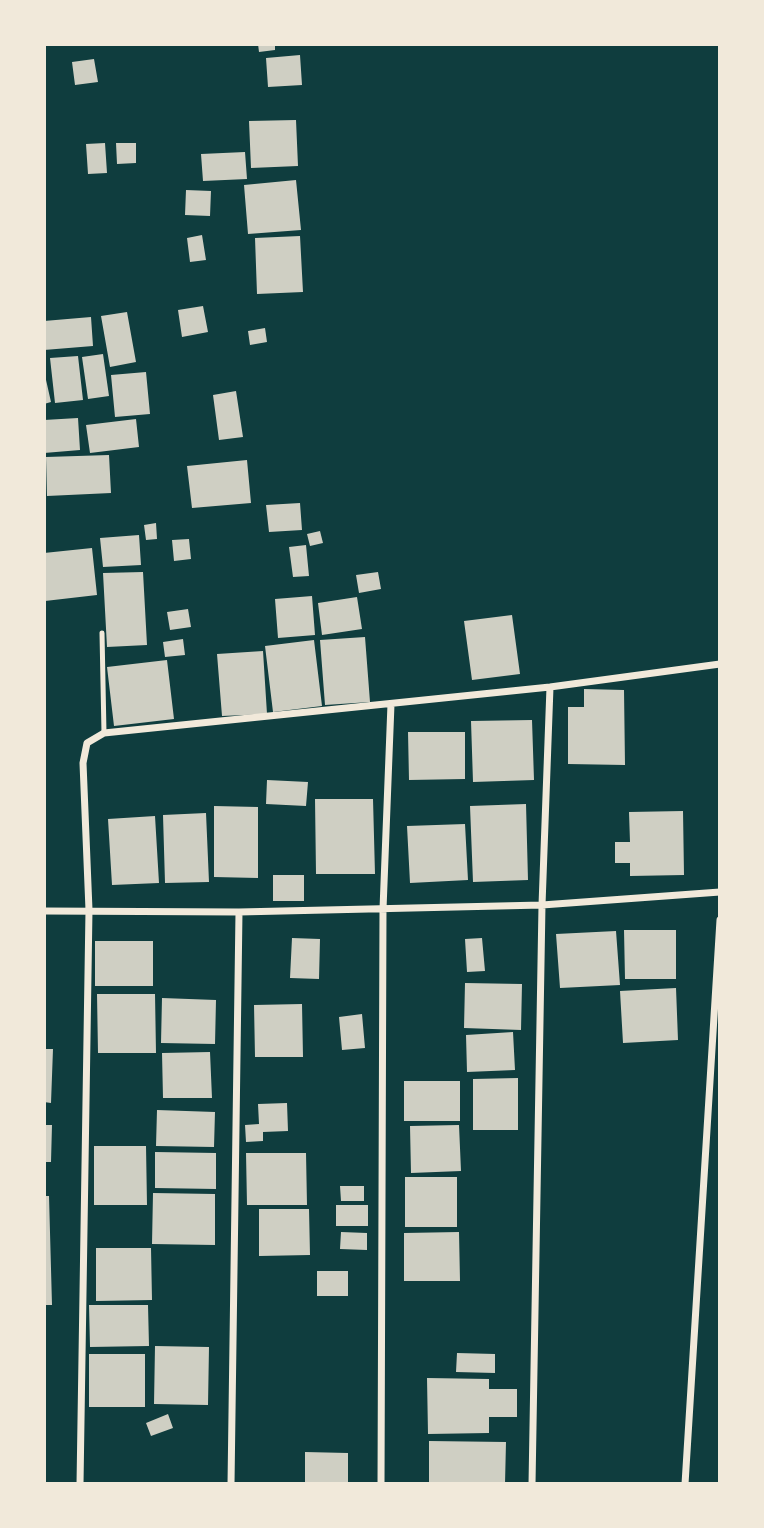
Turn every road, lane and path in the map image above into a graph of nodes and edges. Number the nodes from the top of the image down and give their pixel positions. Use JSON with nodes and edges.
{"nodes":[{"id":1,"x":102,"y":633,"type":"dead end"},
{"id":2,"x":720,"y":664,"type":"edge"},
{"id":3,"x":550,"y":687,"type":"junction"},
{"id":4,"x":391,"y":704,"type":"junction"},
{"id":5,"x":104,"y":733,"type":"junction"},
{"id":6,"x":720,"y":892,"type":"edge"},
{"id":7,"x":542,"y":905,"type":"junction"},
{"id":8,"x":383,"y":909,"type":"junction"},
{"id":9,"x":89,"y":910,"type":"junction"},
{"id":10,"x":44,"y":911,"type":"edge"},
{"id":11,"x":239,"y":912,"type":"junction"},
{"id":12,"x":720,"y":920,"type":"edge"},
{"id":13,"x":80,"y":1484,"type":"edge"},
{"id":14,"x":231,"y":1484,"type":"edge"},
{"id":15,"x":381,"y":1484,"type":"edge"},
{"id":16,"x":532,"y":1484,"type":"edge"},
{"id":17,"x":685,"y":1484,"type":"edge"}],
"edges":[{"from":1,"to":5,"type":"lane"},
{"from":2,"to":3,"type":"street"},
{"from":3,"to":4,"type":"street"},
{"from":3,"to":7,"type":"street"},
{"from":4,"to":5,"type":"street"},
{"from":4,"to":8,"type":"street"},
{"from":5,"to":9,"type":"street"},
{"from":6,"to":7,"type":"street"},
{"from":7,"to":8,"type":"street"},
{"from":7,"to":16,"type":"street"},
{"from":8,"to":11,"type":"street"},
{"from":8,"to":15,"type":"street"},
{"from":9,"to":10,"type":"street"},
{"from":9,"to":11,"type":"street"},
{"from":9,"to":13,"type":"street"},
{"from":11,"to":14,"type":"street"},
{"from":12,"to":17,"type":"street"}]}
